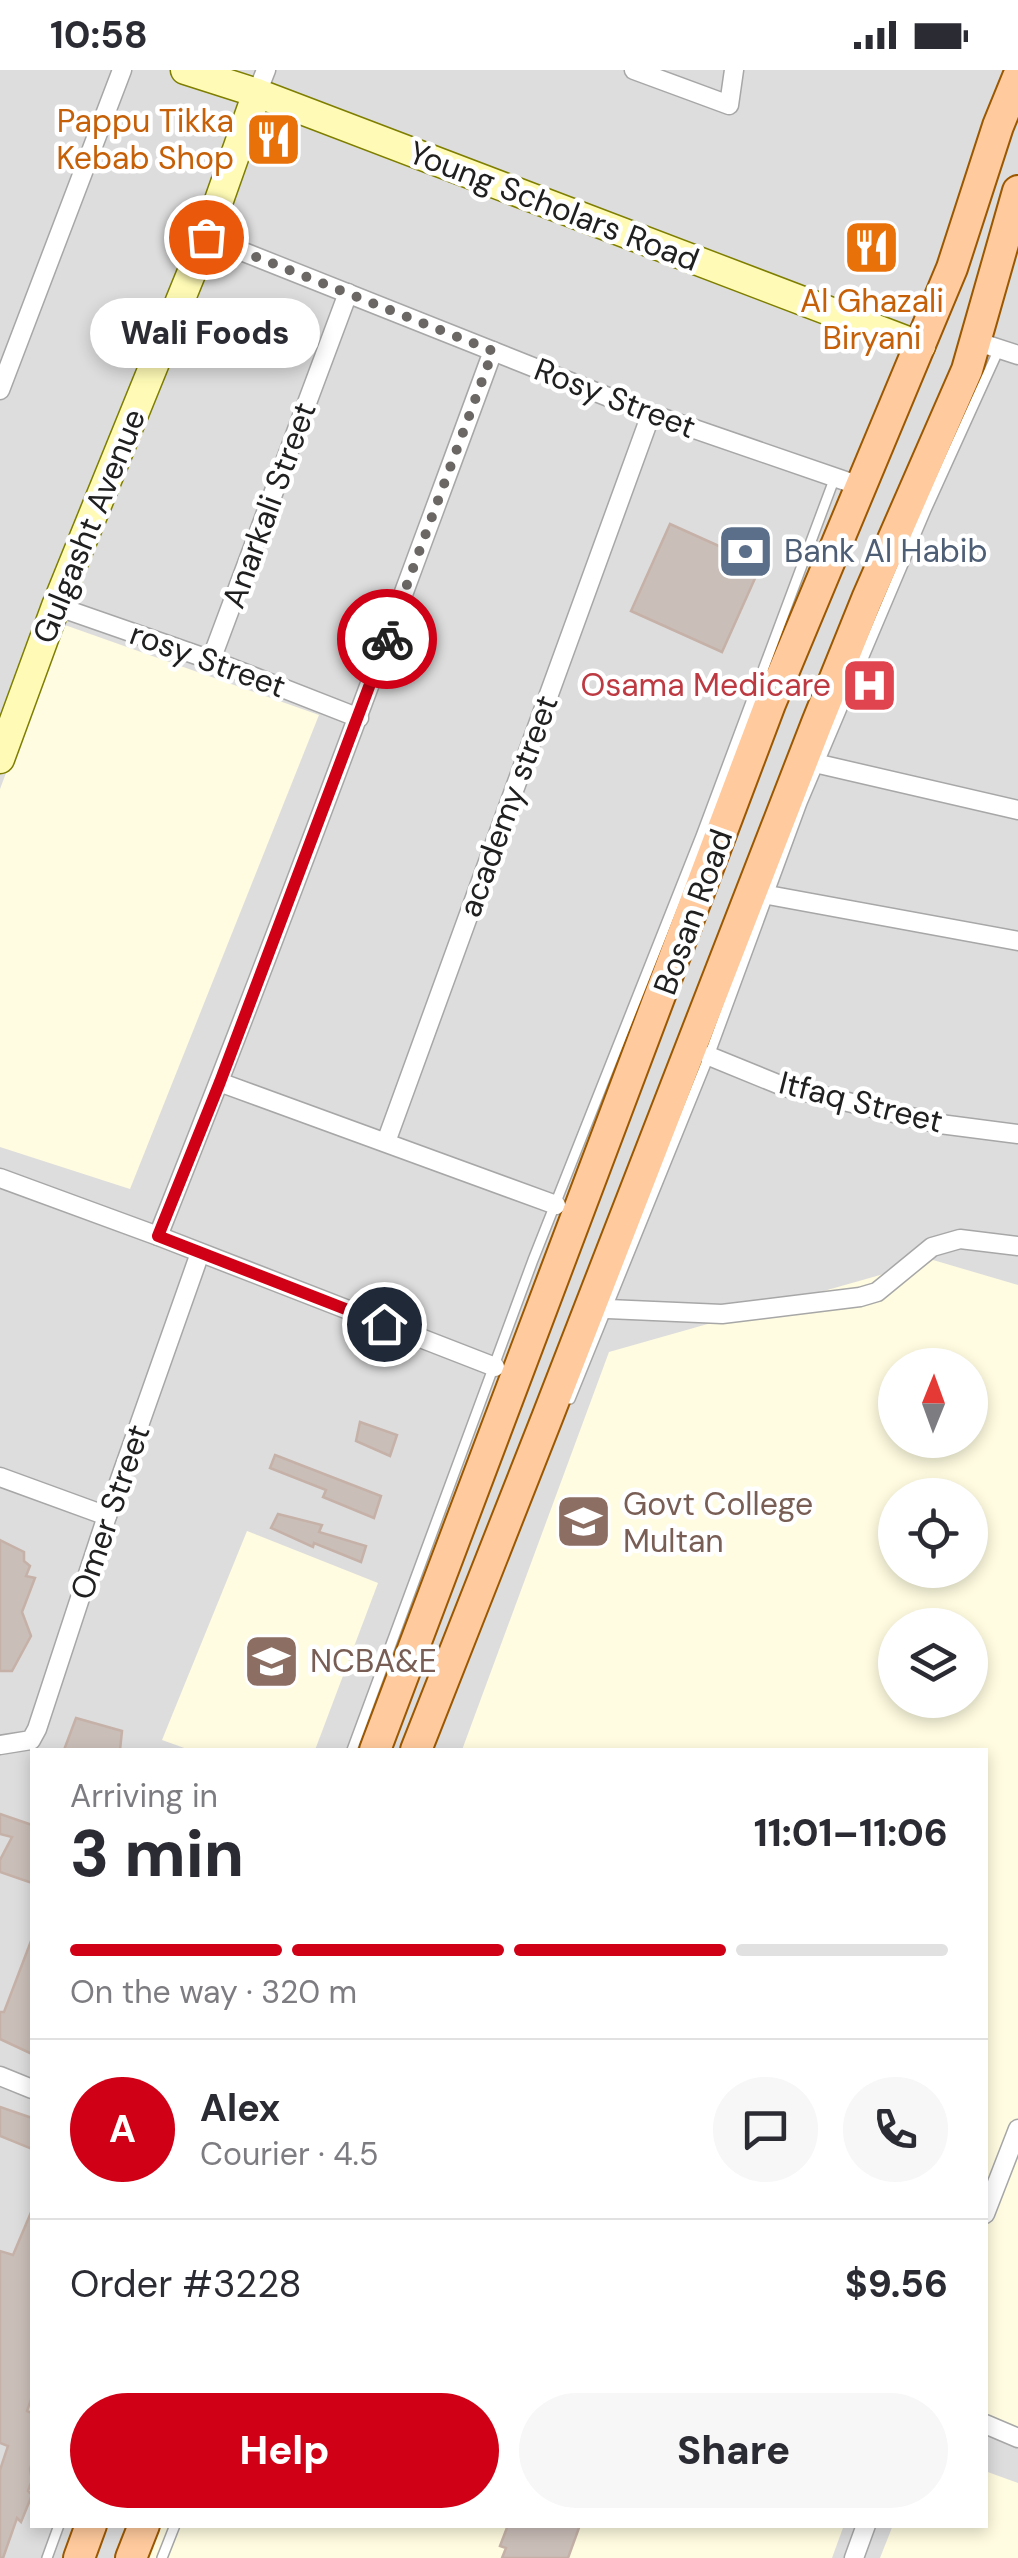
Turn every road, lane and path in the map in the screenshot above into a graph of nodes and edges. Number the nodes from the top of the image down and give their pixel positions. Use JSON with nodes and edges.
{"nodes":[{"id":1,"x":122,"y":70,"type":"edge"},
{"id":2,"x":185,"y":70,"type":"edge"},
{"id":3,"x":634,"y":70,"type":"edge"},
{"id":4,"x":734,"y":70,"type":"edge"},
{"id":5,"x":1018,"y":77,"type":"edge"},
{"id":6,"x":261,"y":82,"type":"edge"},
{"id":7,"x":1018,"y":191,"type":"edge"},
{"id":8,"x":206,"y":237,"type":"junction"},
{"id":9,"x":348,"y":294,"type":"junction"},
{"id":10,"x":987,"y":345,"type":"junction"},
{"id":11,"x":921,"y":346,"type":"junction"},
{"id":12,"x":493,"y":351,"type":"junction"},
{"id":13,"x":1018,"y":355,"type":"edge"},
{"id":14,"x":0,"y":390,"type":"edge"},
{"id":15,"x":651,"y":414,"type":"junction"},
{"id":16,"x":848,"y":481,"type":"junction"},
{"id":17,"x":56,"y":606,"type":"junction"},
{"id":18,"x":211,"y":660,"type":"junction"},
{"id":19,"x":770,"y":704,"type":"junction"},
{"id":20,"x":8,"y":710,"type":"edge"},
{"id":21,"x":359,"y":718,"type":"junction"},
{"id":22,"x":816,"y":722,"type":"junction"},
{"id":23,"x":0,"y":759,"type":"edge"},
{"id":24,"x":819,"y":764,"type":"junction"},
{"id":25,"x":1018,"y":810,"type":"edge"},
{"id":26,"x":768,"y":895,"type":"junction"},
{"id":27,"x":1018,"y":941,"type":"edge"},
{"id":28,"x":639,"y":1056,"type":"junction"},
{"id":29,"x":696,"y":1064,"type":"junction"},
{"id":30,"x":220,"y":1082,"type":"junction"},
{"id":31,"x":1018,"y":1134,"type":"edge"},
{"id":32,"x":386,"y":1142,"type":"junction"},
{"id":33,"x":0,"y":1178,"type":"edge"},
{"id":34,"x":556,"y":1205,"type":"junction"},
{"id":35,"x":158,"y":1236,"type":"junction"},
{"id":36,"x":1018,"y":1246,"type":"edge"},
{"id":37,"x":200,"y":1253,"type":"junction"},
{"id":38,"x":608,"y":1308,"type":"junction"},
{"id":39,"x":495,"y":1367,"type":"junction"},
{"id":40,"x":570,"y":1400,"type":"dead end"},
{"id":41,"x":0,"y":1477,"type":"edge"},
{"id":42,"x":107,"y":1516,"type":"junction"},
{"id":43,"x":500,"y":1566,"type":"dead end"},
{"id":44,"x":486,"y":1603,"type":"dead end"},
{"id":45,"x":0,"y":1745,"type":"edge"},
{"id":46,"x":353,"y":1748,"type":"edge"},
{"id":47,"x":376,"y":1748,"type":"edge"},
{"id":48,"x":417,"y":1748,"type":"edge"},
{"id":49,"x":0,"y":2076,"type":"edge"},
{"id":50,"x":30,"y":2089,"type":"edge"},
{"id":51,"x":1018,"y":2130,"type":"edge"},
{"id":52,"x":988,"y":2206,"type":"edge"},
{"id":53,"x":988,"y":2425,"type":"edge"},
{"id":54,"x":1018,"y":2438,"type":"edge"},
{"id":55,"x":58,"y":2528,"type":"edge"},
{"id":56,"x":89,"y":2528,"type":"edge"},
{"id":57,"x":116,"y":2528,"type":"edge"},
{"id":58,"x":174,"y":2528,"type":"edge"},
{"id":59,"x":865,"y":2528,"type":"edge"},
{"id":60,"x":138,"y":2540,"type":"edge"},
{"id":61,"x":47,"y":2558,"type":"edge"},
{"id":62,"x":79,"y":2558,"type":"edge"},
{"id":63,"x":162,"y":2558,"type":"edge"},
{"id":64,"x":854,"y":2558,"type":"edge"}],
"edges":[{"from":1,"to":14,"type":"street"},
{"from":2,"to":6,"type":"street","name":"Young Scholars Road"},
{"from":3,"to":4,"type":"street"},
{"from":5,"to":11,"type":"main road","name":"Bosan Road"},
{"from":6,"to":8,"type":"street","name":"Gulgasht Avenue"},
{"from":6,"to":11,"type":"street","name":"Young Scholars Road"},
{"from":7,"to":10,"type":"main road","name":"Bosan Road"},
{"from":8,"to":9,"type":"street","name":"Rosy Street"},
{"from":8,"to":17,"type":"street","name":"Gulgasht Avenue"},
{"from":9,"to":12,"type":"street","name":"Rosy Street"},
{"from":9,"to":18,"type":"street","name":"Anarkali Street"},
{"from":10,"to":13,"type":"street"},
{"from":10,"to":22,"type":"main road","name":"Bosan Road"},
{"from":10,"to":24,"type":"lane"},
{"from":11,"to":16,"type":"main road","name":"Bosan Road"},
{"from":12,"to":15,"type":"street","name":"Rosy Street"},
{"from":12,"to":21,"type":"street"},
{"from":15,"to":16,"type":"street","name":"Rosy Street"},
{"from":15,"to":32,"type":"street","name":"academy street"},
{"from":16,"to":19,"type":"main road","name":"Bosan Road"},
{"from":16,"to":34,"type":"lane"},
{"from":17,"to":18,"type":"street","name":"rosy Street"},
{"from":17,"to":20,"type":"street","name":"Gulgasht Avenue"},
{"from":18,"to":21,"type":"street","name":"rosy Street"},
{"from":19,"to":22,"type":"main road"},
{"from":19,"to":28,"type":"main road","name":"Bosan Road"},
{"from":20,"to":23,"type":"street","name":"Gulgasht Avenue"},
{"from":21,"to":30,"type":"street"},
{"from":22,"to":29,"type":"main road","name":"Bosan Road"},
{"from":24,"to":25,"type":"street"},
{"from":24,"to":26,"type":"lane"},
{"from":26,"to":27,"type":"street"},
{"from":26,"to":29,"type":"lane"},
{"from":28,"to":29,"type":"main road"},
{"from":28,"to":47,"type":"main road","name":"Bosan Road"},
{"from":29,"to":31,"type":"street","name":"Itfaq Street"},
{"from":29,"to":38,"type":"lane"},
{"from":29,"to":48,"type":"main road","name":"Bosan Road"},
{"from":30,"to":32,"type":"street"},
{"from":30,"to":35,"type":"street"},
{"from":32,"to":34,"type":"street"},
{"from":33,"to":35,"type":"street"},
{"from":34,"to":39,"type":"lane"},
{"from":35,"to":37,"type":"street"},
{"from":36,"to":38,"type":"street"},
{"from":37,"to":39,"type":"street"},
{"from":37,"to":42,"type":"street","name":"Omer Street"},
{"from":38,"to":40,"type":"lane"},
{"from":39,"to":46,"type":"lane"},
{"from":41,"to":42,"type":"street"},
{"from":42,"to":45,"type":"street","name":"Omer Street"},
{"from":43,"to":44,"type":"lane"},
{"from":49,"to":50,"type":"street"},
{"from":51,"to":52,"type":"street"},
{"from":53,"to":54,"type":"street"},
{"from":55,"to":61,"type":"lane"},
{"from":56,"to":62,"type":"main road"},
{"from":57,"to":60,"type":"main road"},
{"from":58,"to":63,"type":"lane"},
{"from":59,"to":64,"type":"street"}]}
